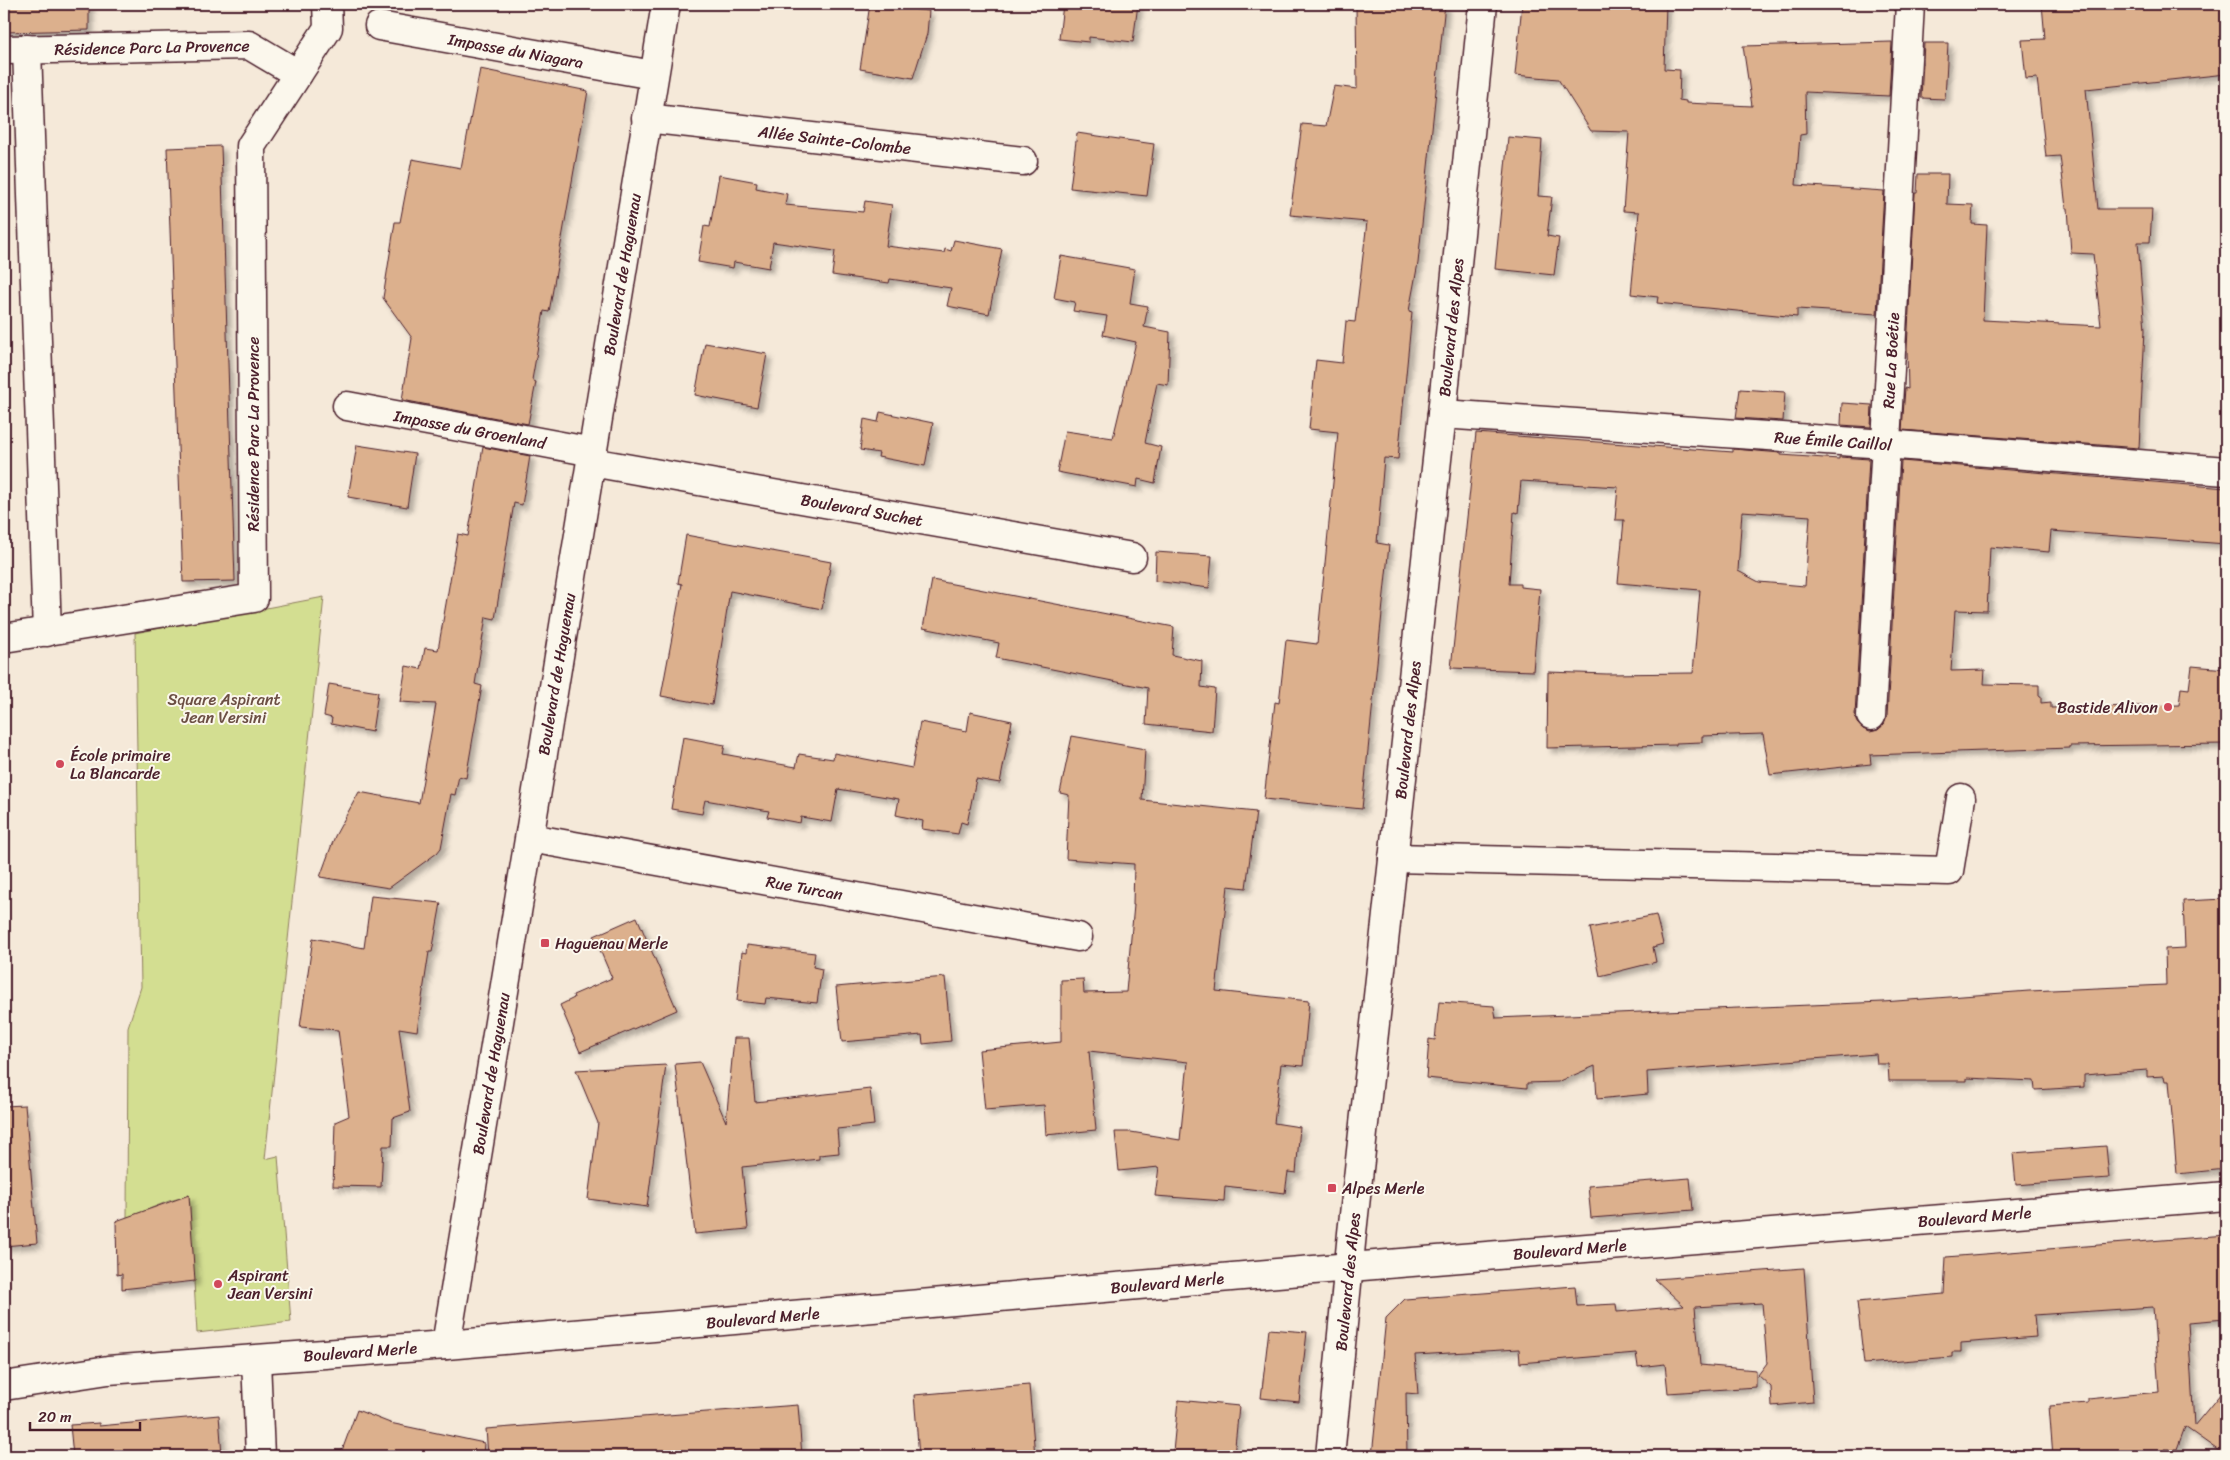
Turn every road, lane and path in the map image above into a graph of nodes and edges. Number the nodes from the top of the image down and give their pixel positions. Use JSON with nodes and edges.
{"nodes":[{"id":1,"x":327,"y":4,"type":"edge"},
{"id":2,"x":666,"y":4,"type":"edge"},
{"id":3,"x":1483,"y":4,"type":"edge"},
{"id":4,"x":1910,"y":4,"type":"edge"},
{"id":5,"x":379,"y":26,"type":"dead end"},
{"id":6,"x":15,"y":49,"type":"edge"},
{"id":7,"x":298,"y":74,"type":"junction"},
{"id":8,"x":653,"y":75,"type":"junction"},
{"id":9,"x":646,"y":118,"type":"junction"},
{"id":10,"x":1023,"y":161,"type":"dead end"},
{"id":11,"x":346,"y":406,"type":"dead end"},
{"id":12,"x":1442,"y":414,"type":"junction"},
{"id":13,"x":1885,"y":444,"type":"junction"},
{"id":14,"x":592,"y":457,"type":"junction"},
{"id":15,"x":2226,"y":471,"type":"edge"},
{"id":16,"x":1132,"y":557,"type":"dead end"},
{"id":17,"x":47,"y":632,"type":"junction"},
{"id":18,"x":4,"y":638,"type":"edge"},
{"id":19,"x":1871,"y":716,"type":"dead end"},
{"id":20,"x":1961,"y":798,"type":"dead end"},
{"id":21,"x":530,"y":838,"type":"junction"},
{"id":22,"x":1393,"y":858,"type":"junction"},
{"id":23,"x":1078,"y":937,"type":"dead end"},
{"id":24,"x":2226,"y":1196,"type":"edge"},
{"id":25,"x":1348,"y":1268,"type":"junction"},
{"id":26,"x":446,"y":1345,"type":"junction"},
{"id":27,"x":256,"y":1360,"type":"junction"},
{"id":28,"x":4,"y":1386,"type":"edge"},
{"id":29,"x":260,"y":1456,"type":"edge"},
{"id":30,"x":1330,"y":1456,"type":"edge"}],
"edges":[{"from":1,"to":7,"type":"street","name":"Résidence Parc La Provence"},
{"from":2,"to":8,"type":"street","name":"Boulevard de Haguenau"},
{"from":3,"to":12,"type":"street","name":"Boulevard des Alpes"},
{"from":4,"to":13,"type":"street","name":"Rue La Boétie"},
{"from":5,"to":8,"type":"street","name":"Impasse du Niagara"},
{"from":6,"to":7,"type":"street","name":"Résidence Parc La Provence"},
{"from":6,"to":17,"type":"street","name":"Résidence Parc La Provence"},
{"from":7,"to":17,"type":"street","name":"Résidence Parc La Provence"},
{"from":8,"to":9,"type":"street","name":"Boulevard de Haguenau"},
{"from":9,"to":10,"type":"street","name":"Allée Sainte-Colombe"},
{"from":9,"to":14,"type":"street","name":"Boulevard de Haguenau"},
{"from":11,"to":14,"type":"street","name":"Impasse du Groenland"},
{"from":12,"to":13,"type":"street","name":"Rue Émile Caillol"},
{"from":12,"to":22,"type":"street","name":"Boulevard des Alpes"},
{"from":13,"to":15,"type":"street","name":"Rue Émile Caillol"},
{"from":13,"to":19,"type":"street","name":"Rue La Boétie"},
{"from":14,"to":16,"type":"street","name":"Boulevard Suchet"},
{"from":14,"to":21,"type":"street","name":"Boulevard de Haguenau"},
{"from":17,"to":18,"type":"street","name":"Résidence Parc La Provence"},
{"from":20,"to":22,"type":"street"},
{"from":21,"to":23,"type":"street","name":"Rue Turcan"},
{"from":21,"to":26,"type":"street","name":"Boulevard de Haguenau"},
{"from":22,"to":25,"type":"street","name":"Boulevard des Alpes"},
{"from":24,"to":25,"type":"street","name":"Boulevard Merle"},
{"from":25,"to":26,"type":"street","name":"Boulevard Merle"},
{"from":25,"to":30,"type":"street","name":"Boulevard des Alpes"},
{"from":26,"to":27,"type":"street","name":"Boulevard Merle"},
{"from":27,"to":28,"type":"street","name":"Boulevard Merle"},
{"from":27,"to":29,"type":"street"}]}
